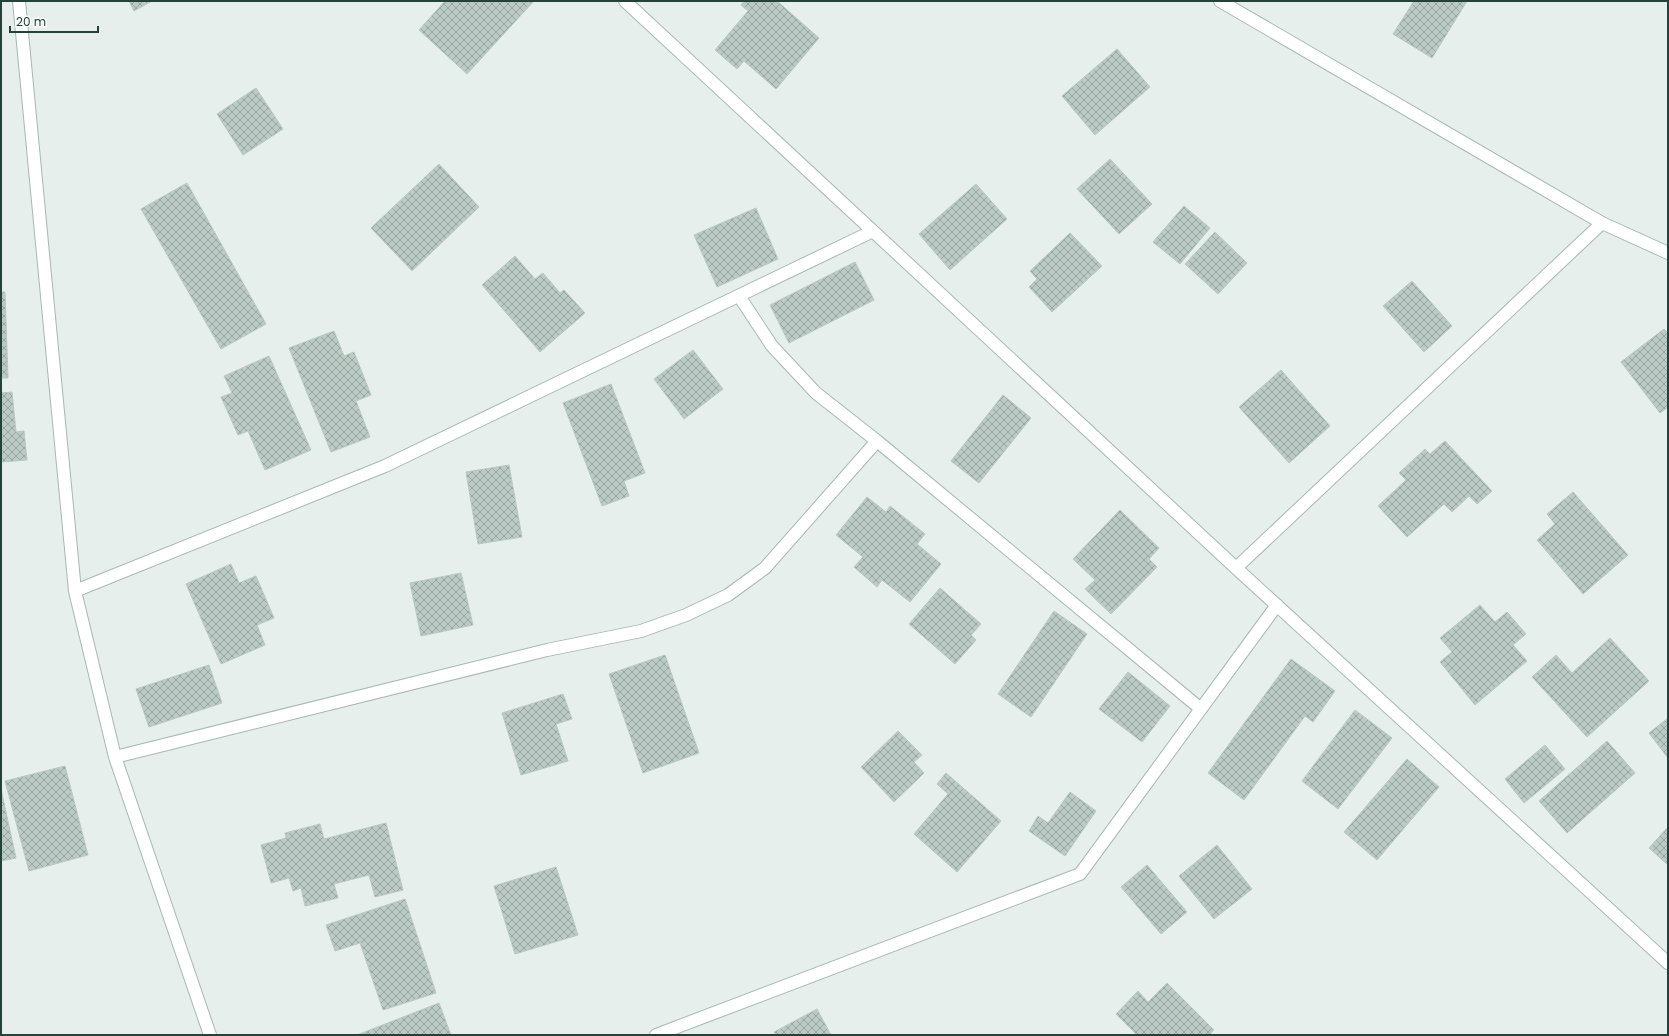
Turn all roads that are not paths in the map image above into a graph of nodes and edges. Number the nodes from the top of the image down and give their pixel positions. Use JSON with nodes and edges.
{"nodes":[{"id":1,"x":19,"y":1,"type":"edge"},
{"id":2,"x":625,"y":1,"type":"edge"},
{"id":3,"x":1220,"y":1,"type":"edge"},
{"id":4,"x":1602,"y":223,"type":"junction"},
{"id":5,"x":873,"y":231,"type":"junction"},
{"id":6,"x":1668,"y":253,"type":"edge"},
{"id":7,"x":738,"y":296,"type":"junction"},
{"id":8,"x":877,"y":441,"type":"junction"},
{"id":9,"x":1236,"y":568,"type":"junction"},
{"id":10,"x":75,"y":591,"type":"junction"},
{"id":11,"x":1277,"y":605,"type":"junction"},
{"id":12,"x":1201,"y":709,"type":"junction"},
{"id":13,"x":115,"y":757,"type":"junction"},
{"id":14,"x":1668,"y":963,"type":"edge"},
{"id":15,"x":210,"y":1035,"type":"edge"},
{"id":16,"x":656,"y":1035,"type":"edge"}],
"edges":[{"from":1,"to":10,"type":"street"},
{"from":2,"to":5,"type":"street"},
{"from":3,"to":4,"type":"street"},
{"from":4,"to":6,"type":"street"},
{"from":4,"to":9,"type":"street"},
{"from":5,"to":7,"type":"street"},
{"from":5,"to":9,"type":"street"},
{"from":7,"to":8,"type":"street"},
{"from":7,"to":10,"type":"street"},
{"from":8,"to":12,"type":"street"},
{"from":8,"to":13,"type":"street"},
{"from":9,"to":11,"type":"street"},
{"from":10,"to":13,"type":"street"},
{"from":11,"to":12,"type":"street"},
{"from":11,"to":14,"type":"street"},
{"from":12,"to":16,"type":"street"},
{"from":13,"to":15,"type":"street"}]}
